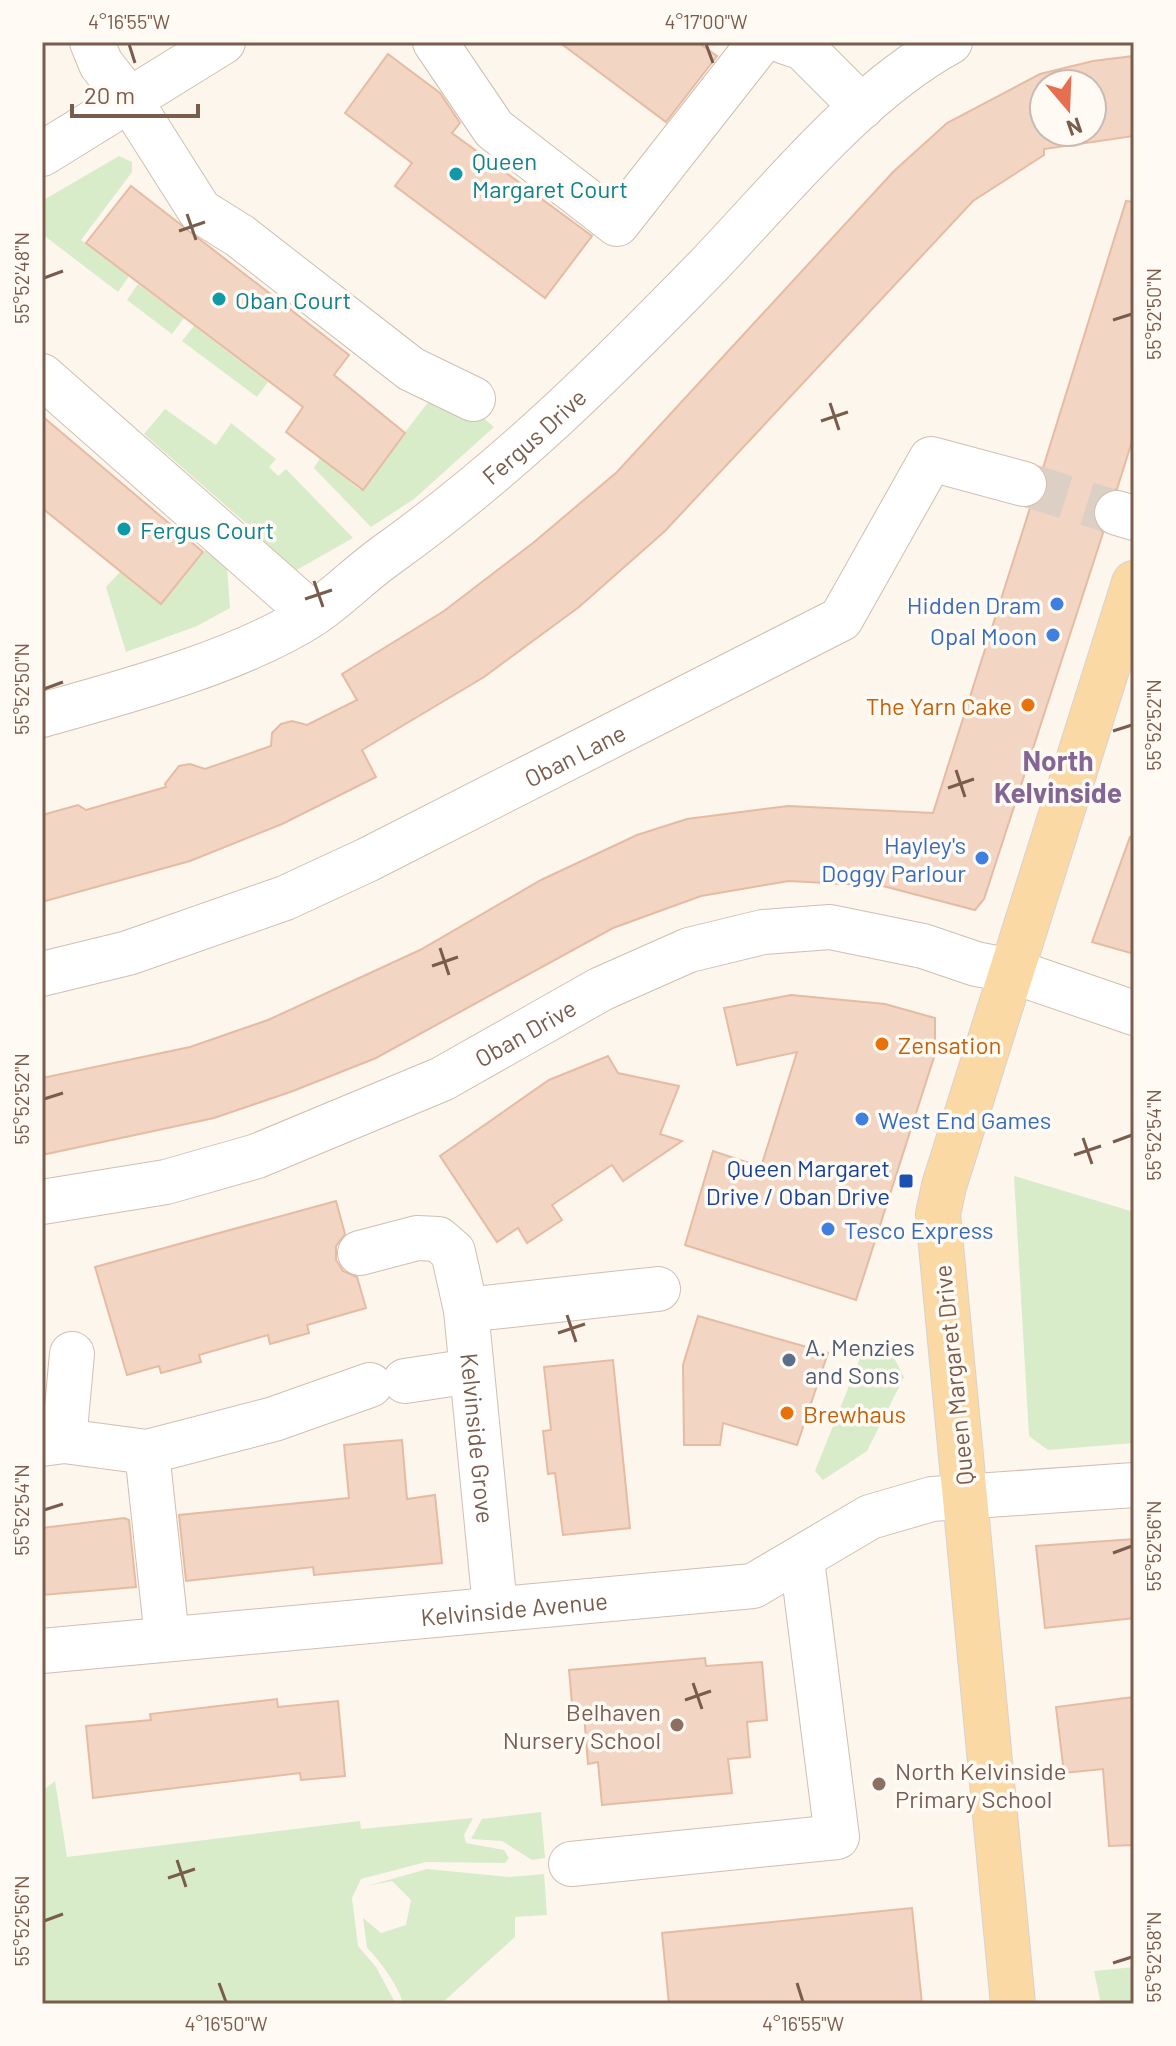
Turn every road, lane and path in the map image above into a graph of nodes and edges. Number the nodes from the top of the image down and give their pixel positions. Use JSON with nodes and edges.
{"nodes":[{"id":1,"x":92,"y":42,"type":"edge"},
{"id":2,"x":223,"y":42,"type":"edge"},
{"id":3,"x":435,"y":42,"type":"edge"},
{"id":4,"x":785,"y":42,"type":"edge"},
{"id":5,"x":950,"y":42,"type":"edge"},
{"id":6,"x":741,"y":49,"type":"edge"},
{"id":7,"x":131,"y":102,"type":"junction"},
{"id":8,"x":862,"y":107,"type":"junction"},
{"id":9,"x":42,"y":154,"type":"edge"},
{"id":10,"x":42,"y":376,"type":"edge"},
{"id":11,"x":473,"y":399,"type":"dead end"},
{"id":12,"x":1024,"y":484,"type":"tunnel mouth"},
{"id":13,"x":1134,"y":583,"type":"edge"},
{"id":14,"x":312,"y":614,"type":"junction"},
{"id":15,"x":43,"y":712,"type":"edge"},
{"id":16,"x":1012,"y":971,"type":"junction"},
{"id":17,"x":42,"y":974,"type":"edge"},
{"id":18,"x":1134,"y":1013,"type":"edge"},
{"id":19,"x":42,"y":1202,"type":"edge"},
{"id":20,"x":360,"y":1253,"type":"dead end"},
{"id":21,"x":462,"y":1289,"type":"junction"},
{"id":22,"x":658,"y":1289,"type":"dead end"},
{"id":23,"x":72,"y":1354,"type":"dead end"},
{"id":24,"x":471,"y":1371,"type":"junction"},
{"id":25,"x":53,"y":1442,"type":"edge"},
{"id":26,"x":147,"y":1452,"type":"junction"},
{"id":27,"x":1134,"y":1485,"type":"edge"},
{"id":28,"x":965,"y":1497,"type":"junction"},
{"id":29,"x":791,"y":1565,"type":"junction"},
{"id":30,"x":495,"y":1607,"type":"junction"},
{"id":31,"x":167,"y":1638,"type":"junction"},
{"id":32,"x":42,"y":1651,"type":"edge"},
{"id":33,"x":803,"y":1742,"type":"dead end"},
{"id":34,"x":571,"y":1864,"type":"dead end"},
{"id":35,"x":1013,"y":2004,"type":"edge"}],
"edges":[{"from":1,"to":7,"type":"street"},
{"from":2,"to":7,"type":"street"},
{"from":3,"to":6,"type":"street"},
{"from":4,"to":8,"type":"street"},
{"from":5,"to":8,"type":"street","name":"Fergus Drive"},
{"from":7,"to":9,"type":"street"},
{"from":7,"to":11,"type":"street"},
{"from":8,"to":14,"type":"street","name":"Fergus Drive"},
{"from":10,"to":14,"type":"street"},
{"from":12,"to":17,"type":"street","name":"Oban Lane"},
{"from":13,"to":16,"type":"main road","name":"Queen Margaret Drive"},
{"from":14,"to":15,"type":"street","name":"Fergus Drive"},
{"from":16,"to":18,"type":"street","name":"Oban Drive"},
{"from":16,"to":19,"type":"street","name":"Oban Drive"},
{"from":16,"to":28,"type":"main road","name":"Queen Margaret Drive"},
{"from":20,"to":21,"type":"street"},
{"from":21,"to":22,"type":"street"},
{"from":21,"to":24,"type":"street","name":"Kelvinside Grove"},
{"from":23,"to":25,"type":"street"},
{"from":24,"to":26,"type":"street"},
{"from":24,"to":30,"type":"street","name":"Kelvinside Grove"},
{"from":25,"to":26,"type":"street"},
{"from":26,"to":31,"type":"street"},
{"from":27,"to":28,"type":"street","name":"Kelvinside Avenue"},
{"from":28,"to":29,"type":"street","name":"Kelvinside Avenue"},
{"from":28,"to":35,"type":"main road","name":"Queen Margaret Drive"},
{"from":29,"to":30,"type":"street","name":"Kelvinside Avenue"},
{"from":29,"to":33,"type":"street"},
{"from":29,"to":34,"type":"street"},
{"from":30,"to":31,"type":"street","name":"Kelvinside Avenue"},
{"from":31,"to":32,"type":"street","name":"Kelvinside Avenue"}]}
